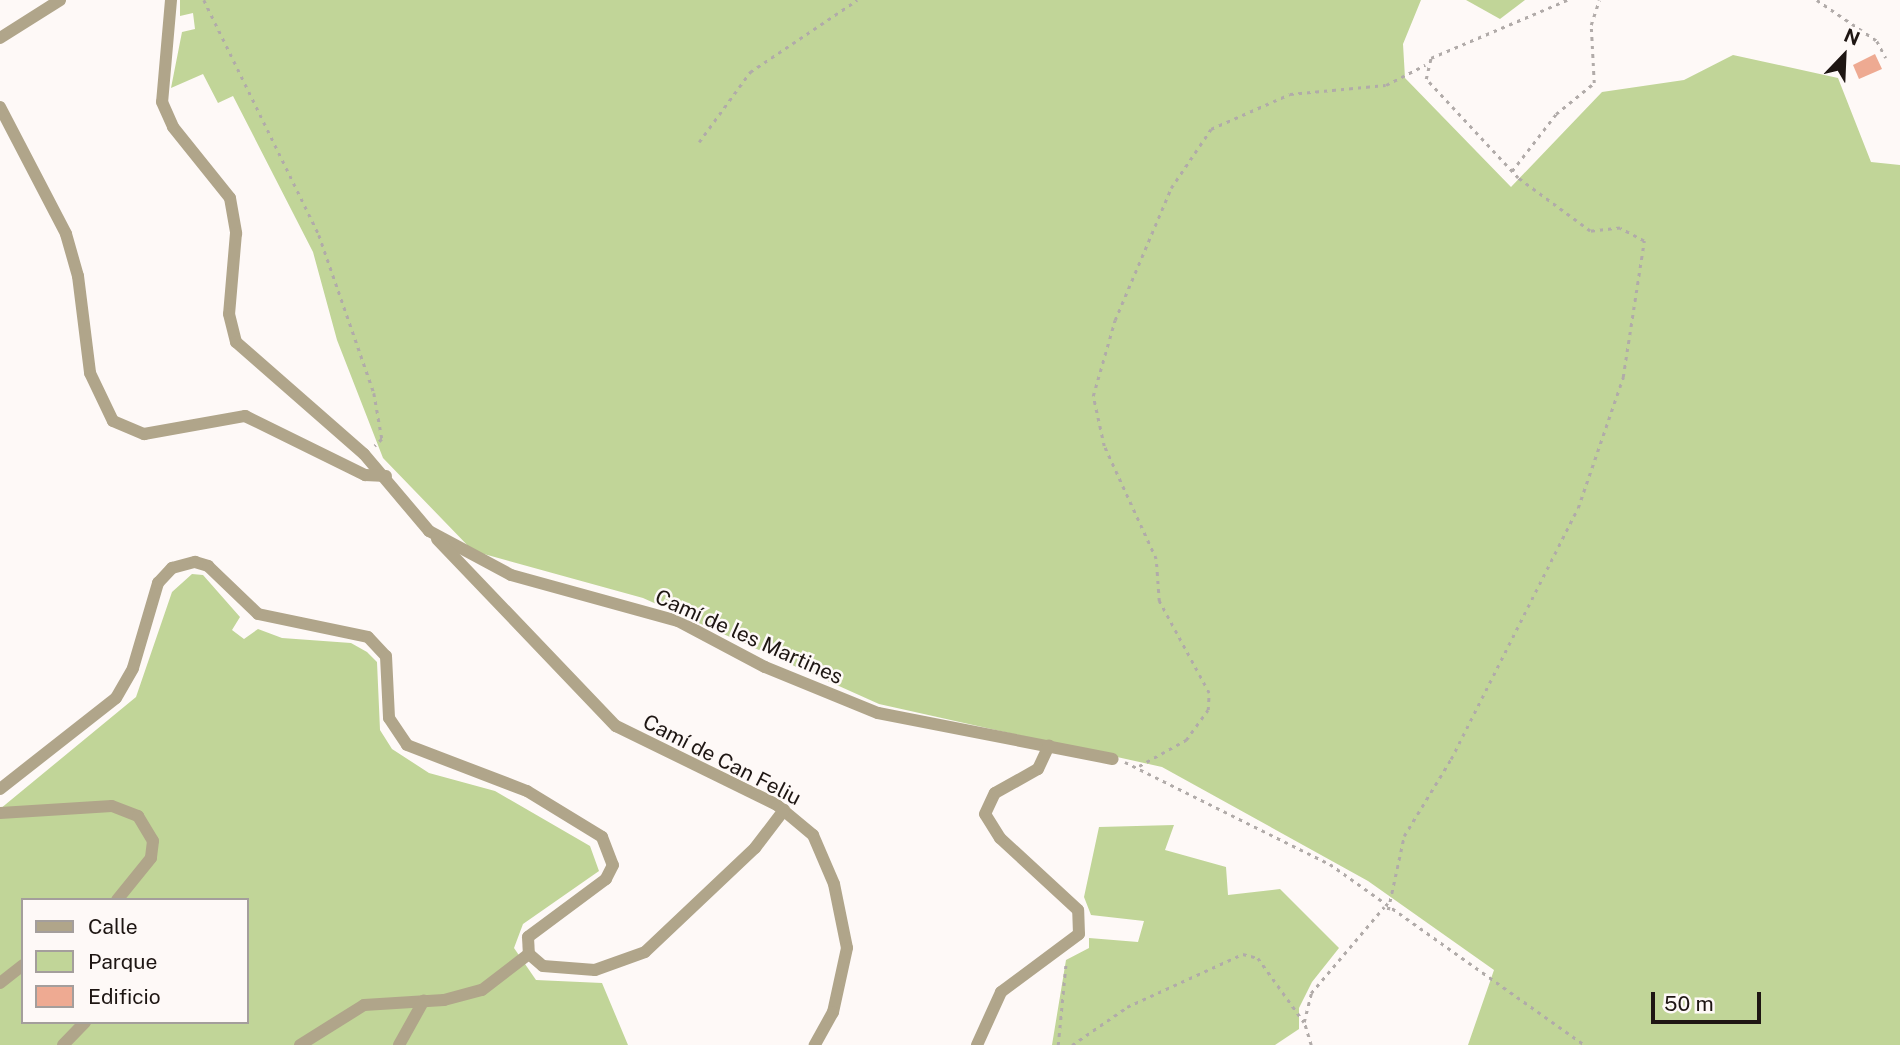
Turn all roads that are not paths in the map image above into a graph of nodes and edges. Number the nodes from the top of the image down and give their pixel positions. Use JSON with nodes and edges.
{"nodes":[{"id":1,"x":60,"y":0,"type":"edge"},
{"id":2,"x":171,"y":0,"type":"edge"},
{"id":3,"x":0,"y":38,"type":"edge"},
{"id":4,"x":0,"y":107,"type":"edge"},
{"id":5,"x":386,"y":476,"type":"junction"},
{"id":6,"x":429,"y":531,"type":"junction"},
{"id":7,"x":1049,"y":745,"type":"junction"},
{"id":8,"x":1113,"y":760,"type":"road end"},
{"id":9,"x":0,"y":789,"type":"edge"},
{"id":10,"x":784,"y":810,"type":"junction"},
{"id":11,"x":0,"y":813,"type":"edge"},
{"id":12,"x":119,"y":898,"type":"edge"},
{"id":13,"x":529,"y":954,"type":"junction"},
{"id":14,"x":21,"y":967,"type":"edge"},
{"id":15,"x":0,"y":983,"type":"edge"},
{"id":16,"x":424,"y":1000,"type":"junction"},
{"id":17,"x":83,"y":1024,"type":"edge"},
{"id":18,"x":63,"y":1045,"type":"edge"},
{"id":19,"x":300,"y":1045,"type":"edge"},
{"id":20,"x":399,"y":1045,"type":"edge"},
{"id":21,"x":815,"y":1045,"type":"edge"},
{"id":22,"x":977,"y":1045,"type":"edge"}],
"edges":[{"from":1,"to":3,"type":"street"},
{"from":2,"to":5,"type":"street","name":"Camí de les Martines"},
{"from":4,"to":5,"type":"street"},
{"from":5,"to":6,"type":"street","name":"Camí de les Martines"},
{"from":6,"to":7,"type":"street","name":"Camí de les Martines"},
{"from":6,"to":10,"type":"street","name":"Camí de Can Feliu"},
{"from":7,"to":8,"type":"street","name":"Camí de les Martines"},
{"from":7,"to":22,"type":"street"},
{"from":9,"to":13,"type":"street"},
{"from":10,"to":13,"type":"street"},
{"from":10,"to":21,"type":"street","name":"Camí de Can Feliu"},
{"from":11,"to":12,"type":"street"},
{"from":13,"to":16,"type":"street"},
{"from":14,"to":15,"type":"street"},
{"from":16,"to":19,"type":"street"},
{"from":16,"to":20,"type":"street"},
{"from":17,"to":18,"type":"street"}]}
